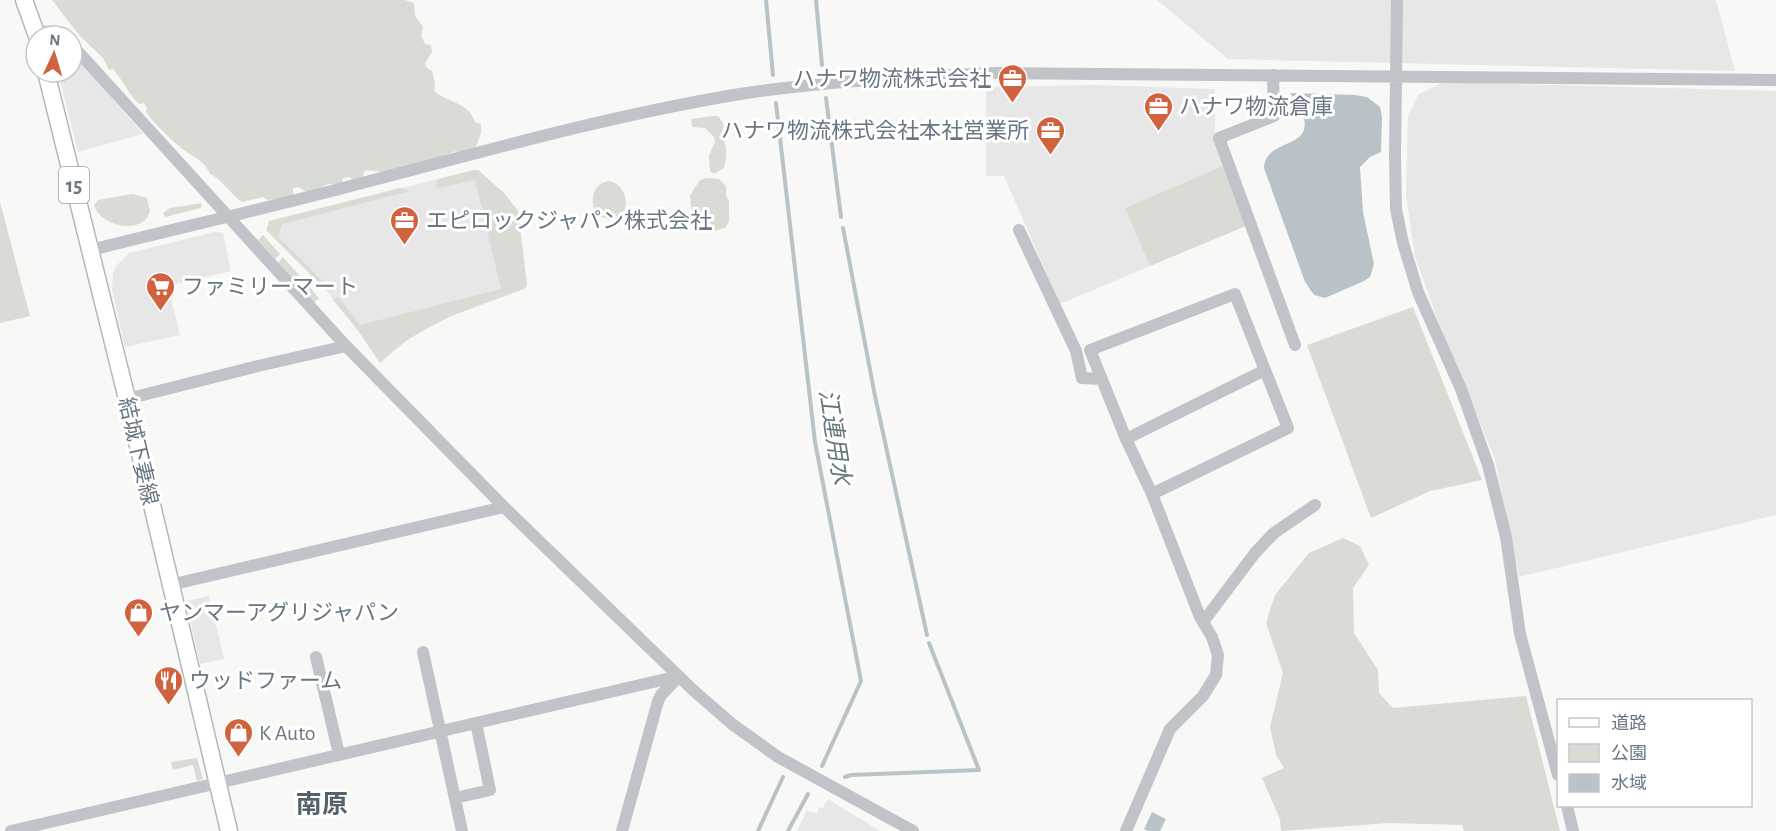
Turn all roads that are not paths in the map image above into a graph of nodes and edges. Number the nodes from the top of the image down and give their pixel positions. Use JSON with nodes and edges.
{"nodes":[{"id":1,"x":24,"y":0,"type":"edge"},
{"id":2,"x":1397,"y":0,"type":"edge"},
{"id":3,"x":33,"y":24,"type":"edge"},
{"id":4,"x":84,"y":58,"type":"edge"},
{"id":5,"x":1273,"y":75,"type":"junction"},
{"id":6,"x":1396,"y":77,"type":"junction"},
{"id":7,"x":1776,"y":80,"type":"edge"},
{"id":8,"x":49,"y":84,"type":"edge"},
{"id":9,"x":229,"y":216,"type":"junction"},
{"id":10,"x":1019,"y":230,"type":"dead end"},
{"id":11,"x":91,"y":250,"type":"junction"},
{"id":12,"x":1295,"y":345,"type":"dead end"},
{"id":13,"x":346,"y":346,"type":"junction"},
{"id":14,"x":1265,"y":370,"type":"junction"},
{"id":15,"x":1102,"y":380,"type":"junction"},
{"id":16,"x":127,"y":399,"type":"junction"},
{"id":17,"x":1125,"y":439,"type":"junction"},
{"id":18,"x":1152,"y":494,"type":"junction"},
{"id":19,"x":1315,"y":505,"type":"dead end"},
{"id":20,"x":504,"y":507,"type":"junction"},
{"id":21,"x":170,"y":585,"type":"junction"},
{"id":22,"x":1203,"y":622,"type":"junction"},
{"id":23,"x":423,"y":652,"type":"dead end"},
{"id":24,"x":316,"y":657,"type":"dead end"},
{"id":25,"x":679,"y":676,"type":"junction"},
{"id":26,"x":476,"y":723,"type":"junction"},
{"id":27,"x":440,"y":732,"type":"junction"},
{"id":28,"x":339,"y":754,"type":"junction"},
{"id":29,"x":1557,"y":771,"type":"edge"},
{"id":30,"x":217,"y":782,"type":"junction"},
{"id":31,"x":455,"y":798,"type":"junction"},
{"id":32,"x":1567,"y":807,"type":"edge"},
{"id":33,"x":11,"y":831,"type":"edge"},
{"id":34,"x":229,"y":831,"type":"edge"},
{"id":35,"x":462,"y":831,"type":"edge"},
{"id":36,"x":622,"y":831,"type":"edge"},
{"id":37,"x":913,"y":831,"type":"edge"},
{"id":38,"x":1126,"y":831,"type":"edge"},
{"id":39,"x":1573,"y":831,"type":"edge"}],
"edges":[{"from":1,"to":3,"type":"main road"},
{"from":2,"to":6,"type":"street"},
{"from":4,"to":9,"type":"street"},
{"from":5,"to":6,"type":"street"},
{"from":5,"to":9,"type":"street"},
{"from":5,"to":12,"type":"street"},
{"from":6,"to":7,"type":"street"},
{"from":6,"to":29,"type":"street"},
{"from":8,"to":11,"type":"main road","name":"結城下妻線","number":"15"},
{"from":9,"to":11,"type":"street"},
{"from":9,"to":13,"type":"street"},
{"from":10,"to":15,"type":"street"},
{"from":11,"to":16,"type":"main road","name":"結城下妻線","number":"15"},
{"from":13,"to":16,"type":"street"},
{"from":13,"to":20,"type":"street"},
{"from":14,"to":15,"type":"street"},
{"from":14,"to":17,"type":"street"},
{"from":14,"to":18,"type":"street"},
{"from":15,"to":17,"type":"street"},
{"from":16,"to":21,"type":"main road","name":"結城下妻線","number":"15"},
{"from":17,"to":18,"type":"street"},
{"from":18,"to":22,"type":"street"},
{"from":19,"to":22,"type":"street"},
{"from":20,"to":21,"type":"street"},
{"from":20,"to":25,"type":"street"},
{"from":21,"to":30,"type":"main road","name":"結城下妻線","number":"15"},
{"from":22,"to":38,"type":"street"},
{"from":23,"to":27,"type":"street"},
{"from":24,"to":28,"type":"street"},
{"from":25,"to":26,"type":"street"},
{"from":25,"to":36,"type":"street"},
{"from":25,"to":37,"type":"street"},
{"from":26,"to":27,"type":"street"},
{"from":26,"to":31,"type":"street"},
{"from":27,"to":28,"type":"street"},
{"from":27,"to":31,"type":"street"},
{"from":28,"to":30,"type":"street"},
{"from":30,"to":33,"type":"street"},
{"from":30,"to":34,"type":"main road","name":"結城下妻線","number":"15"},
{"from":31,"to":35,"type":"street"},
{"from":32,"to":39,"type":"street"}]}
